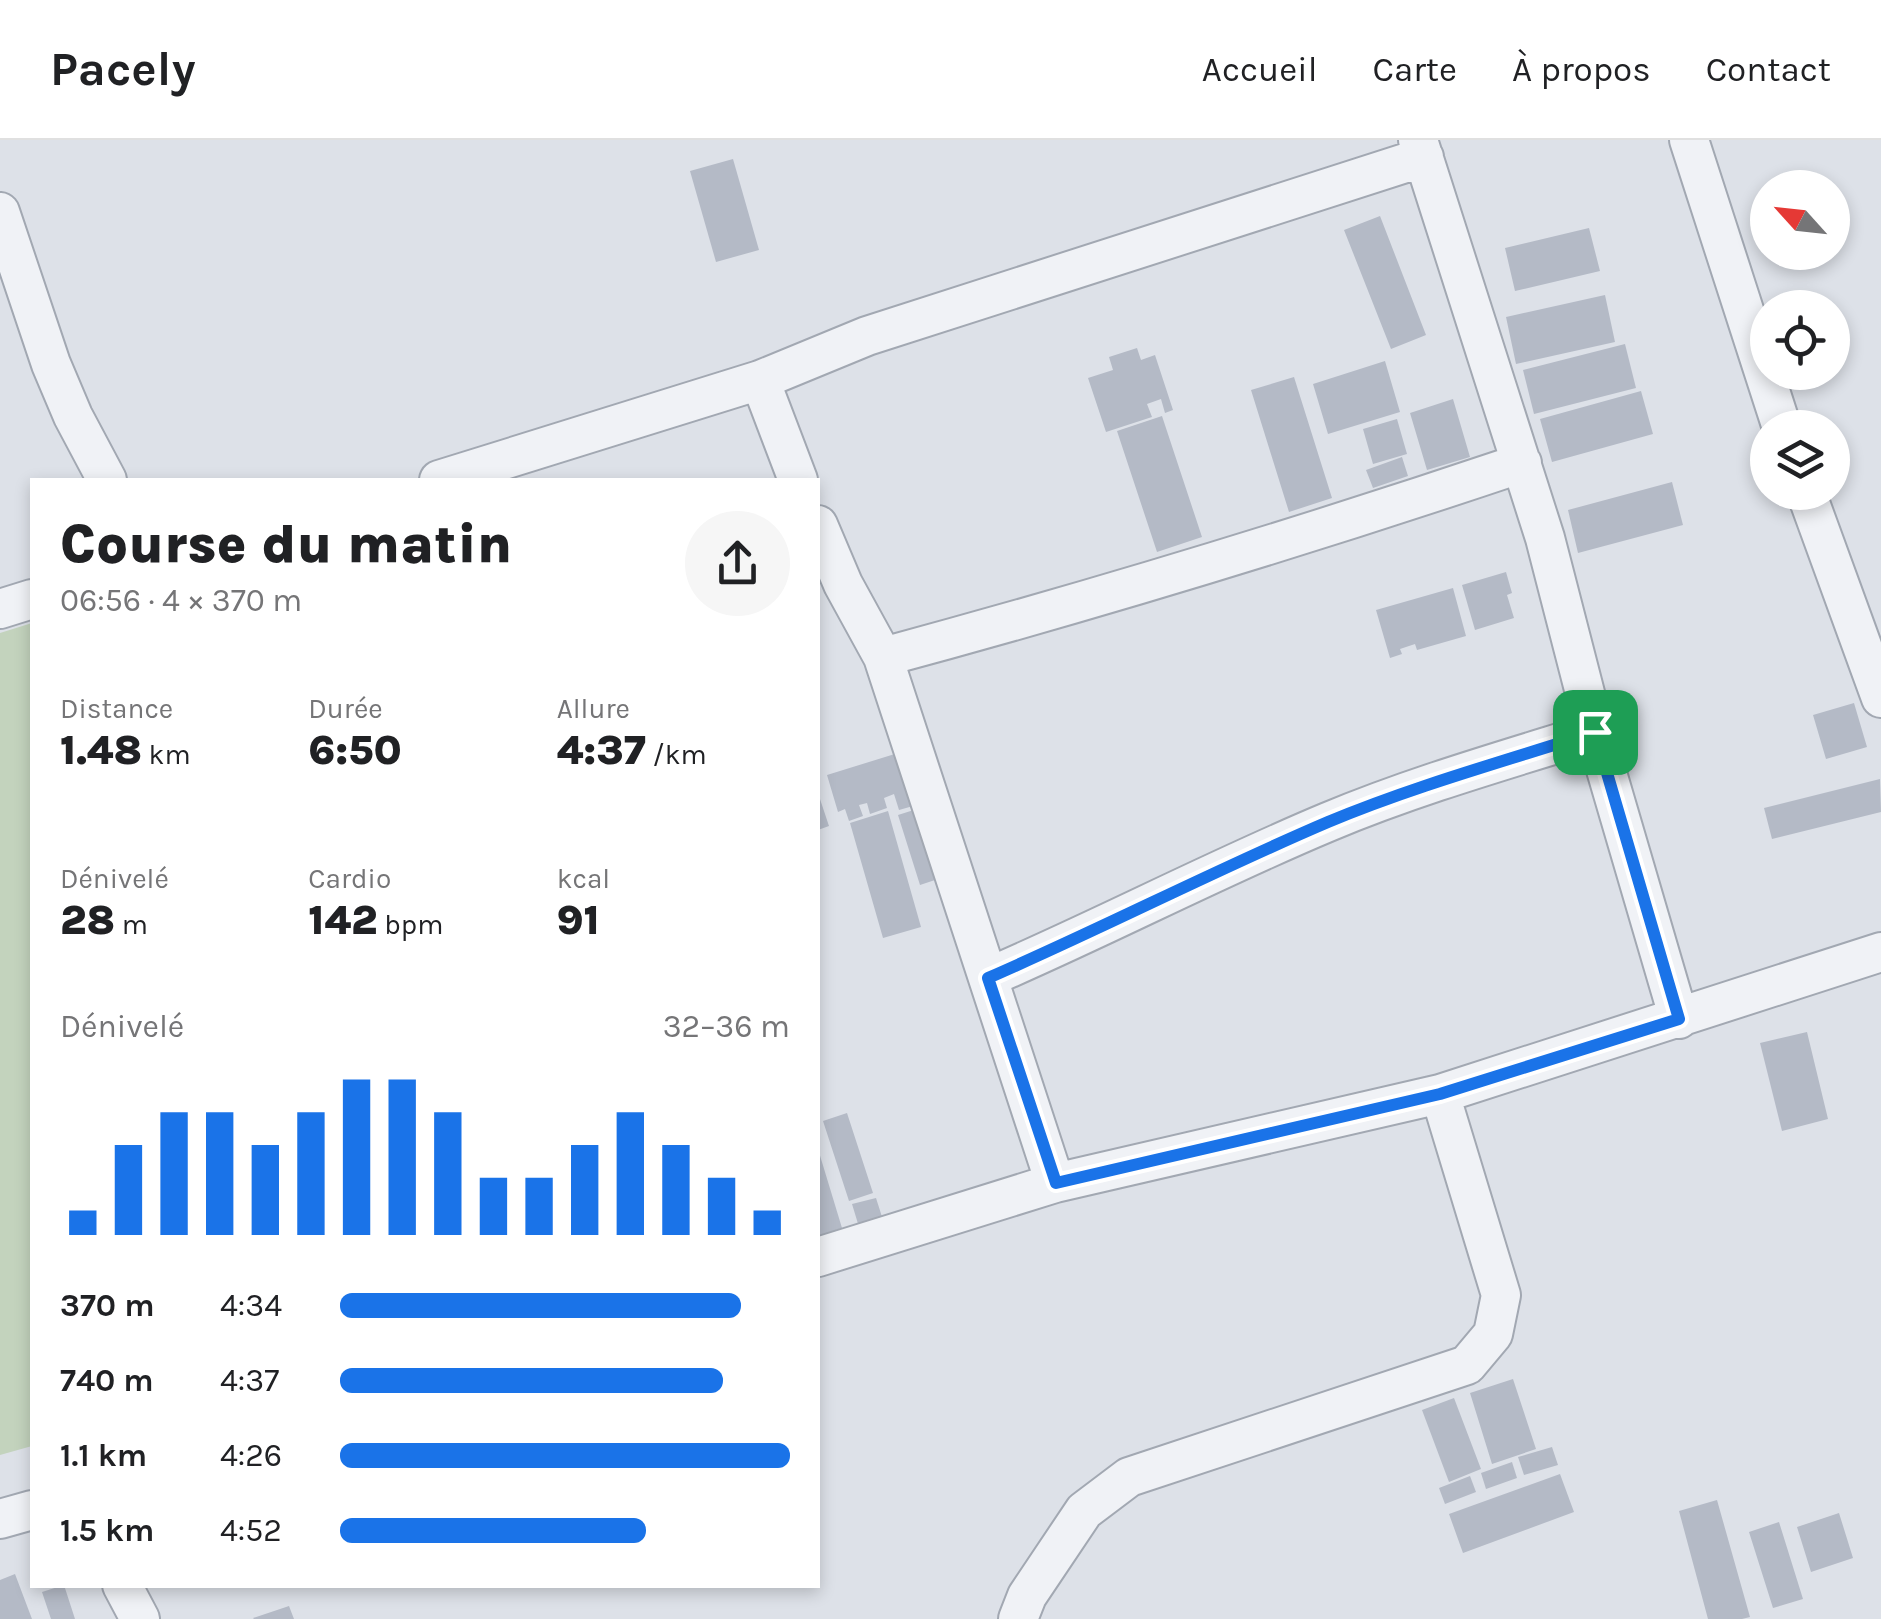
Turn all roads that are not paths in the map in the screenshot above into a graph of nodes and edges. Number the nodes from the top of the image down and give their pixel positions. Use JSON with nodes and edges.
{"nodes":[{"id":1,"x":1689,"y":140,"type":"edge"},
{"id":2,"x":1421,"y":149,"type":"edge"},
{"id":3,"x":0,"y":212,"type":"edge"},
{"id":4,"x":760,"y":380,"type":"junction"},
{"id":5,"x":1776,"y":410,"type":"edge"},
{"id":6,"x":1522,"y":463,"type":"junction"},
{"id":7,"x":107,"y":478,"type":"edge"},
{"id":8,"x":444,"y":478,"type":"edge"},
{"id":9,"x":797,"y":478,"type":"edge"},
{"id":10,"x":1813,"y":510,"type":"edge"},
{"id":11,"x":820,"y":530,"type":"edge"},
{"id":12,"x":30,"y":600,"type":"edge"},
{"id":13,"x":0,"y":609,"type":"edge"},
{"id":14,"x":883,"y":656,"type":"junction"},
{"id":15,"x":1881,"y":698,"type":"edge"},
{"id":16,"x":1595,"y":732,"type":"junction"},
{"id":17,"x":1881,"y":952,"type":"edge"},
{"id":18,"x":988,"y":978,"type":"junction"},
{"id":19,"x":1679,"y":1019,"type":"junction"},
{"id":20,"x":1440,"y":1094,"type":"junction"},
{"id":21,"x":1056,"y":1183,"type":"junction"},
{"id":22,"x":820,"y":1257,"type":"edge"},
{"id":23,"x":30,"y":1511,"type":"edge"},
{"id":24,"x":0,"y":1519,"type":"edge"},
{"id":25,"x":124,"y":1588,"type":"edge"},
{"id":26,"x":140,"y":1619,"type":"edge"},
{"id":27,"x":1018,"y":1619,"type":"edge"}],
"edges":[{"from":1,"to":5,"type":"street"},
{"from":2,"to":4,"type":"street"},
{"from":2,"to":6,"type":"street"},
{"from":3,"to":7,"type":"street"},
{"from":4,"to":8,"type":"street"},
{"from":4,"to":9,"type":"street"},
{"from":6,"to":14,"type":"street"},
{"from":6,"to":16,"type":"street"},
{"from":10,"to":15,"type":"street"},
{"from":11,"to":14,"type":"street"},
{"from":12,"to":13,"type":"street"},
{"from":14,"to":18,"type":"street"},
{"from":16,"to":18,"type":"street"},
{"from":16,"to":19,"type":"street"},
{"from":17,"to":19,"type":"street"},
{"from":18,"to":21,"type":"street"},
{"from":19,"to":20,"type":"street"},
{"from":20,"to":21,"type":"street"},
{"from":20,"to":27,"type":"street"},
{"from":21,"to":22,"type":"street"},
{"from":23,"to":24,"type":"street"},
{"from":25,"to":26,"type":"street"}]}
